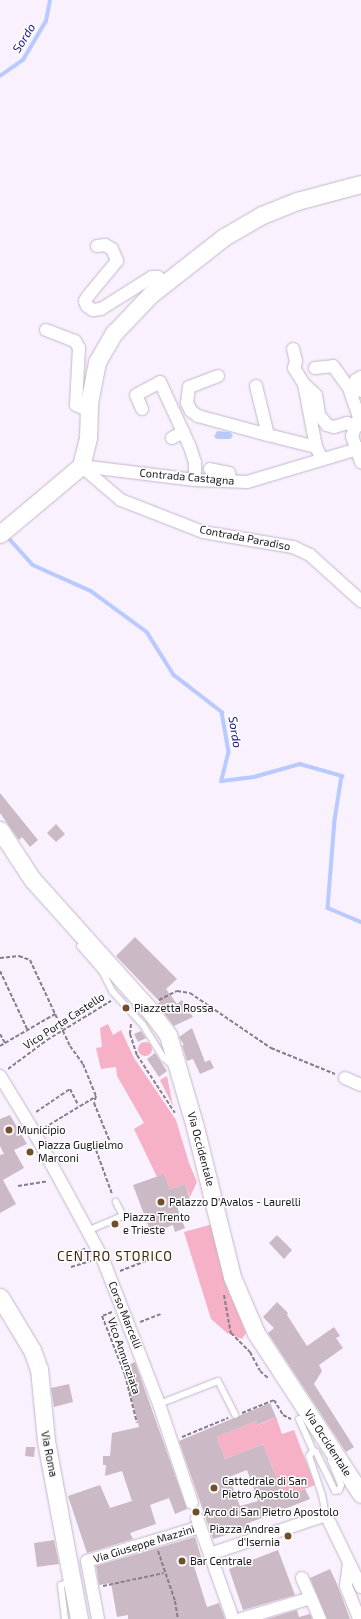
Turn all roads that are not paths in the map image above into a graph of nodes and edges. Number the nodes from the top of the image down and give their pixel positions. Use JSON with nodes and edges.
{"nodes":[{"id":1,"x":361,"y":184,"type":"edge"},
{"id":2,"x":97,"y":246,"type":"dead end"},
{"id":3,"x":164,"y":283,"type":"junction"},
{"id":4,"x":46,"y":330,"type":"dead end"},
{"id":5,"x":293,"y":349,"type":"dead end"},
{"id":6,"x":315,"y":368,"type":"dead end"},
{"id":7,"x":218,"y":376,"type":"dead end"},
{"id":8,"x":361,"y":377,"type":"edge"},
{"id":9,"x":304,"y":384,"type":"junction"},
{"id":10,"x":256,"y":386,"type":"dead end"},
{"id":11,"x":361,"y":391,"type":"edge"},
{"id":12,"x":142,"y":409,"type":"dead end"},
{"id":13,"x":88,"y":411,"type":"junction"},
{"id":14,"x":356,"y":428,"type":"junction"},
{"id":15,"x":183,"y":432,"type":"junction"},
{"id":16,"x":268,"y":435,"type":"junction"},
{"id":17,"x":172,"y":438,"type":"dead end"},
{"id":18,"x":316,"y":447,"type":"junction"},
{"id":19,"x":358,"y":449,"type":"edge"},
{"id":20,"x":322,"y":459,"type":"junction"},
{"id":21,"x":361,"y":462,"type":"edge"},
{"id":22,"x":81,"y":466,"type":"junction"},
{"id":23,"x":210,"y":469,"type":"dead end"},
{"id":24,"x":251,"y":473,"type":"dead end"},
{"id":25,"x":230,"y":477,"type":"junction"},
{"id":26,"x":195,"y":480,"type":"junction"},
{"id":27,"x":0,"y":534,"type":"edge"},
{"id":28,"x":361,"y":600,"type":"edge"},
{"id":29,"x":0,"y":830,"type":"edge"},
{"id":30,"x":80,"y":946,"type":"dead end"},
{"id":31,"x":102,"y":971,"type":"junction"},
{"id":32,"x":121,"y":989,"type":"junction"},
{"id":33,"x":180,"y":1070,"type":"junction"},
{"id":34,"x":3,"y":1073,"type":"edge"},
{"id":35,"x":345,"y":1078,"type":"road end"},
{"id":36,"x":361,"y":1085,"type":"edge"},
{"id":37,"x":116,"y":1202,"type":"road end"},
{"id":38,"x":87,"y":1231,"type":"junction"},
{"id":39,"x":0,"y":1297,"type":"edge"},
{"id":40,"x":159,"y":1404,"type":"junction"},
{"id":41,"x":235,"y":1416,"type":"dead end"},
{"id":42,"x":299,"y":1420,"type":"dead end"},
{"id":43,"x":326,"y":1439,"type":"junction"},
{"id":44,"x":312,"y":1451,"type":"junction"},
{"id":45,"x":361,"y":1494,"type":"edge"},
{"id":46,"x":192,"y":1503,"type":"dead end"},
{"id":47,"x":326,"y":1515,"type":"junction"},
{"id":48,"x":210,"y":1554,"type":"junction"},
{"id":49,"x":349,"y":1564,"type":"junction"},
{"id":50,"x":302,"y":1578,"type":"dead end"},
{"id":51,"x":72,"y":1582,"type":"junction"},
{"id":52,"x":361,"y":1587,"type":"edge"},
{"id":53,"x":311,"y":1598,"type":"junction"},
{"id":54,"x":65,"y":1619,"type":"edge"},
{"id":55,"x":79,"y":1619,"type":"edge"},
{"id":56,"x":98,"y":1619,"type":"edge"},
{"id":57,"x":233,"y":1619,"type":"edge"},
{"id":58,"x":241,"y":1619,"type":"edge"},
{"id":59,"x":320,"y":1619,"type":"edge"},
{"id":60,"x":359,"y":1619,"type":"edge"}],
"edges":[{"from":1,"to":3,"type":"main road"},
{"from":2,"to":3,"type":"street"},
{"from":3,"to":13,"type":"main road"},
{"from":4,"to":13,"type":"street"},
{"from":5,"to":9,"type":"street"},
{"from":6,"to":14,"type":"street"},
{"from":7,"to":16,"type":"street"},
{"from":8,"to":11,"type":"street"},
{"from":9,"to":14,"type":"street"},
{"from":9,"to":18,"type":"street"},
{"from":10,"to":16,"type":"street"},
{"from":12,"to":15,"type":"street"},
{"from":13,"to":22,"type":"main road"},
{"from":14,"to":19,"type":"street"},
{"from":15,"to":17,"type":"street"},
{"from":15,"to":26,"type":"street"},
{"from":16,"to":18,"type":"street"},
{"from":18,"to":20,"type":"street"},
{"from":19,"to":20,"type":"street","name":"Contrada Castagna"},
{"from":19,"to":21,"type":"street"},
{"from":20,"to":25,"type":"street","name":"Contrada Castagna"},
{"from":22,"to":26,"type":"street","name":"Contrada Castagna"},
{"from":22,"to":27,"type":"main road"},
{"from":22,"to":28,"type":"street","name":"Contrada Paradiso"},
{"from":23,"to":25,"type":"street"},
{"from":24,"to":25,"type":"street"},
{"from":25,"to":26,"type":"street","name":"Contrada Castagna"},
{"from":29,"to":32,"type":"main road","name":"Via Occidentale"},
{"from":30,"to":31,"type":"lane"},
{"from":31,"to":32,"type":"lane"},
{"from":31,"to":32,"type":"lane"},
{"from":32,"to":33,"type":"lane"},
{"from":32,"to":33,"type":"main road","name":"Via Occidentale"},
{"from":33,"to":43,"type":"main road","name":"Via Occidentale"},
{"from":34,"to":38,"type":"street","name":"Corso Marcelli"},
{"from":35,"to":36,"type":"street"},
{"from":37,"to":38,"type":"lane"},
{"from":38,"to":40,"type":"street","name":"Corso Marcelli"},
{"from":39,"to":51,"type":"main road","name":"Via Roma"},
{"from":40,"to":41,"type":"lane"},
{"from":40,"to":46,"type":"street","name":"Corso Marcelli"},
{"from":42,"to":44,"type":"lane"},
{"from":43,"to":44,"type":"lane"},
{"from":43,"to":45,"type":"main road","name":"Via Occidentale"},
{"from":44,"to":47,"type":"lane"},
{"from":47,"to":48,"type":"street"},
{"from":47,"to":49,"type":"street"},
{"from":48,"to":56,"type":"street","name":"Via Giuseppe Mazzini"},
{"from":48,"to":57,"type":"street"},
{"from":49,"to":52,"type":"street"},
{"from":49,"to":60,"type":"street"},
{"from":50,"to":53,"type":"street"},
{"from":51,"to":54,"type":"lane"},
{"from":51,"to":55,"type":"main road","name":"Via Roma"},
{"from":53,"to":58,"type":"street"},
{"from":53,"to":59,"type":"street"}]}
